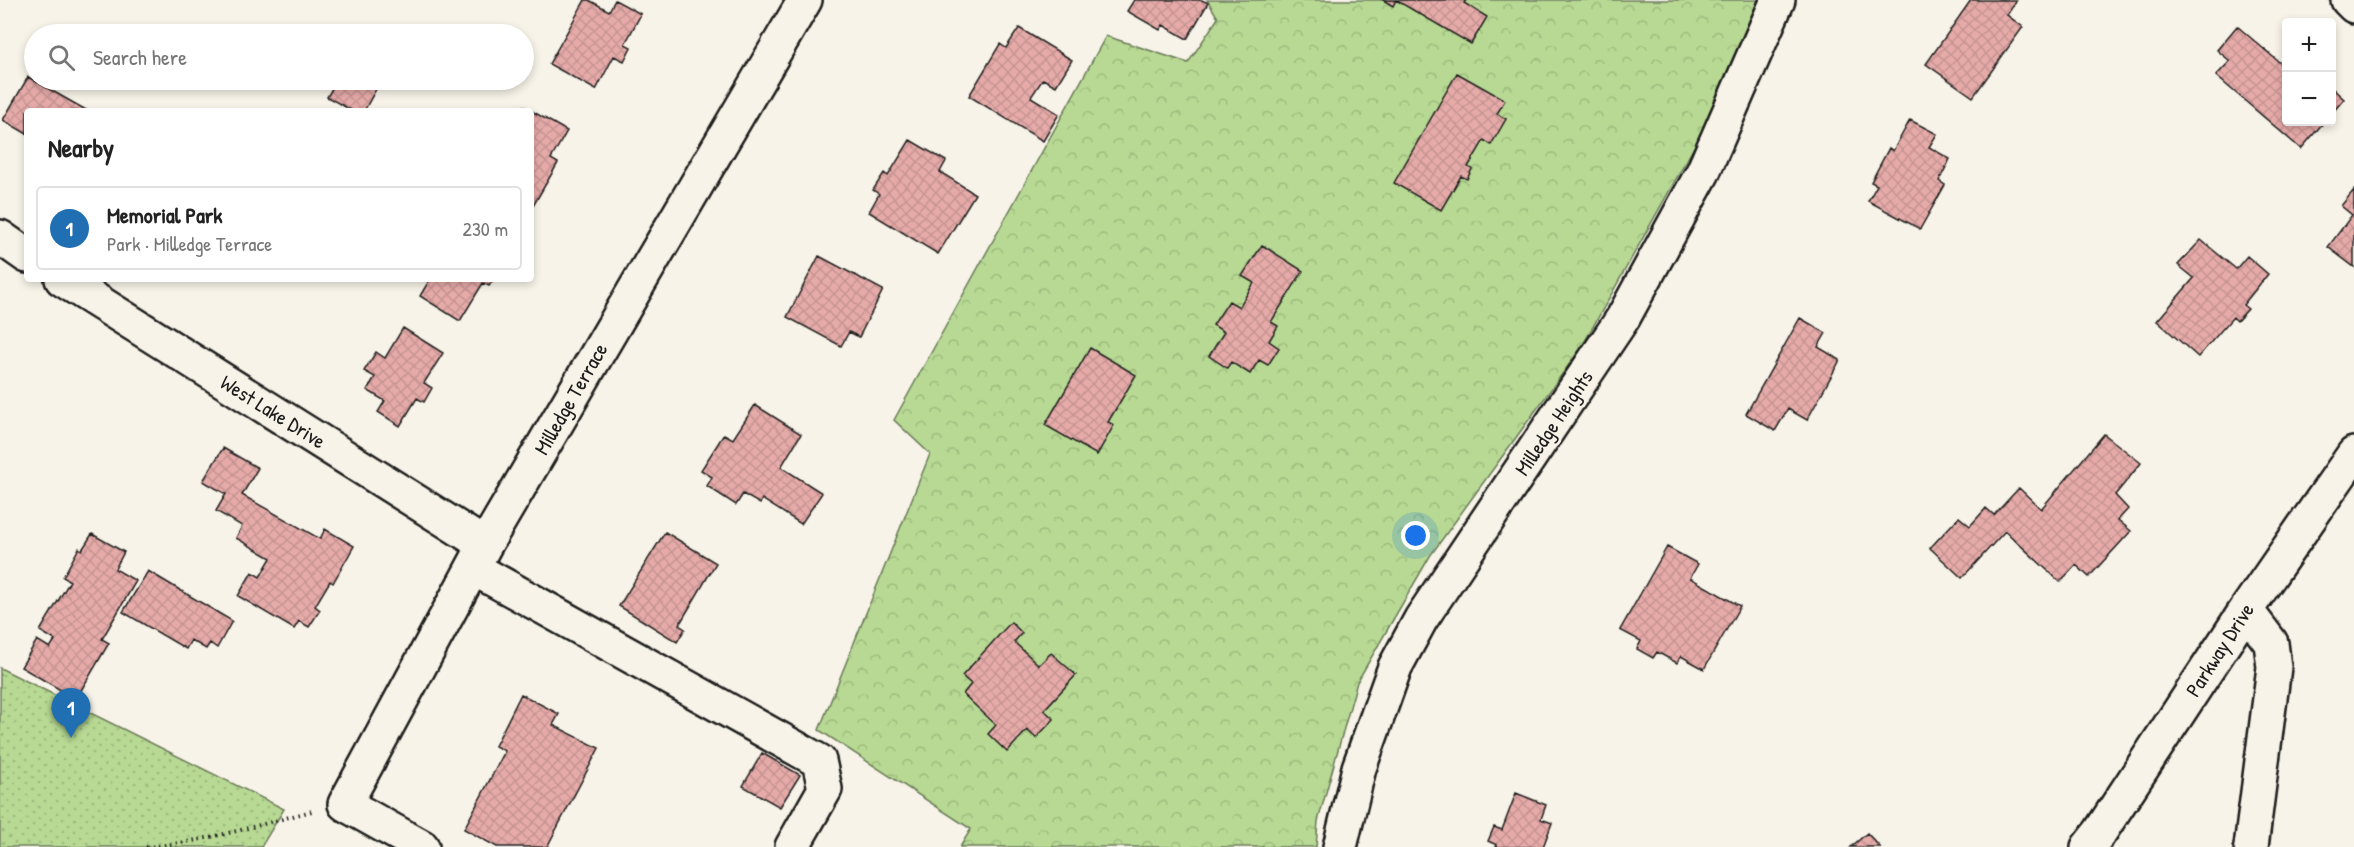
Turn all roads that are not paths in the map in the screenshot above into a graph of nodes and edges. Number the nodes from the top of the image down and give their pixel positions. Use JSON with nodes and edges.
{"nodes":[{"id":1,"x":805,"y":0,"type":"edge"},
{"id":2,"x":1778,"y":0,"type":"edge"},
{"id":3,"x":2348,"y":0,"type":"edge"},
{"id":4,"x":2354,"y":6,"type":"edge"},
{"id":5,"x":0,"y":237,"type":"edge"},
{"id":6,"x":24,"y":254,"type":"edge"},
{"id":7,"x":66,"y":282,"type":"edge"},
{"id":8,"x":2354,"y":454,"type":"edge"},
{"id":9,"x":479,"y":557,"type":"junction"},
{"id":10,"x":2246,"y":610,"type":"junction"},
{"id":11,"x":422,"y":847,"type":"edge"},
{"id":12,"x":792,"y":847,"type":"edge"},
{"id":13,"x":1340,"y":847,"type":"edge"},
{"id":14,"x":2088,"y":847,"type":"edge"},
{"id":15,"x":2251,"y":847,"type":"edge"}],
"edges":[{"from":1,"to":9,"type":"street","name":"Milledge Terrace"},
{"from":2,"to":13,"type":"street","name":"Milledge Heights"},
{"from":3,"to":4,"type":"street"},
{"from":5,"to":6,"type":"street"},
{"from":7,"to":9,"type":"street","name":"West Lake Drive"},
{"from":8,"to":10,"type":"street","name":"Parkway Drive"},
{"from":9,"to":11,"type":"street","name":"Milledge Terrace"},
{"from":9,"to":12,"type":"street","name":"West Lake Drive"},
{"from":10,"to":14,"type":"street","name":"Parkway Drive"},
{"from":10,"to":15,"type":"street"}]}
